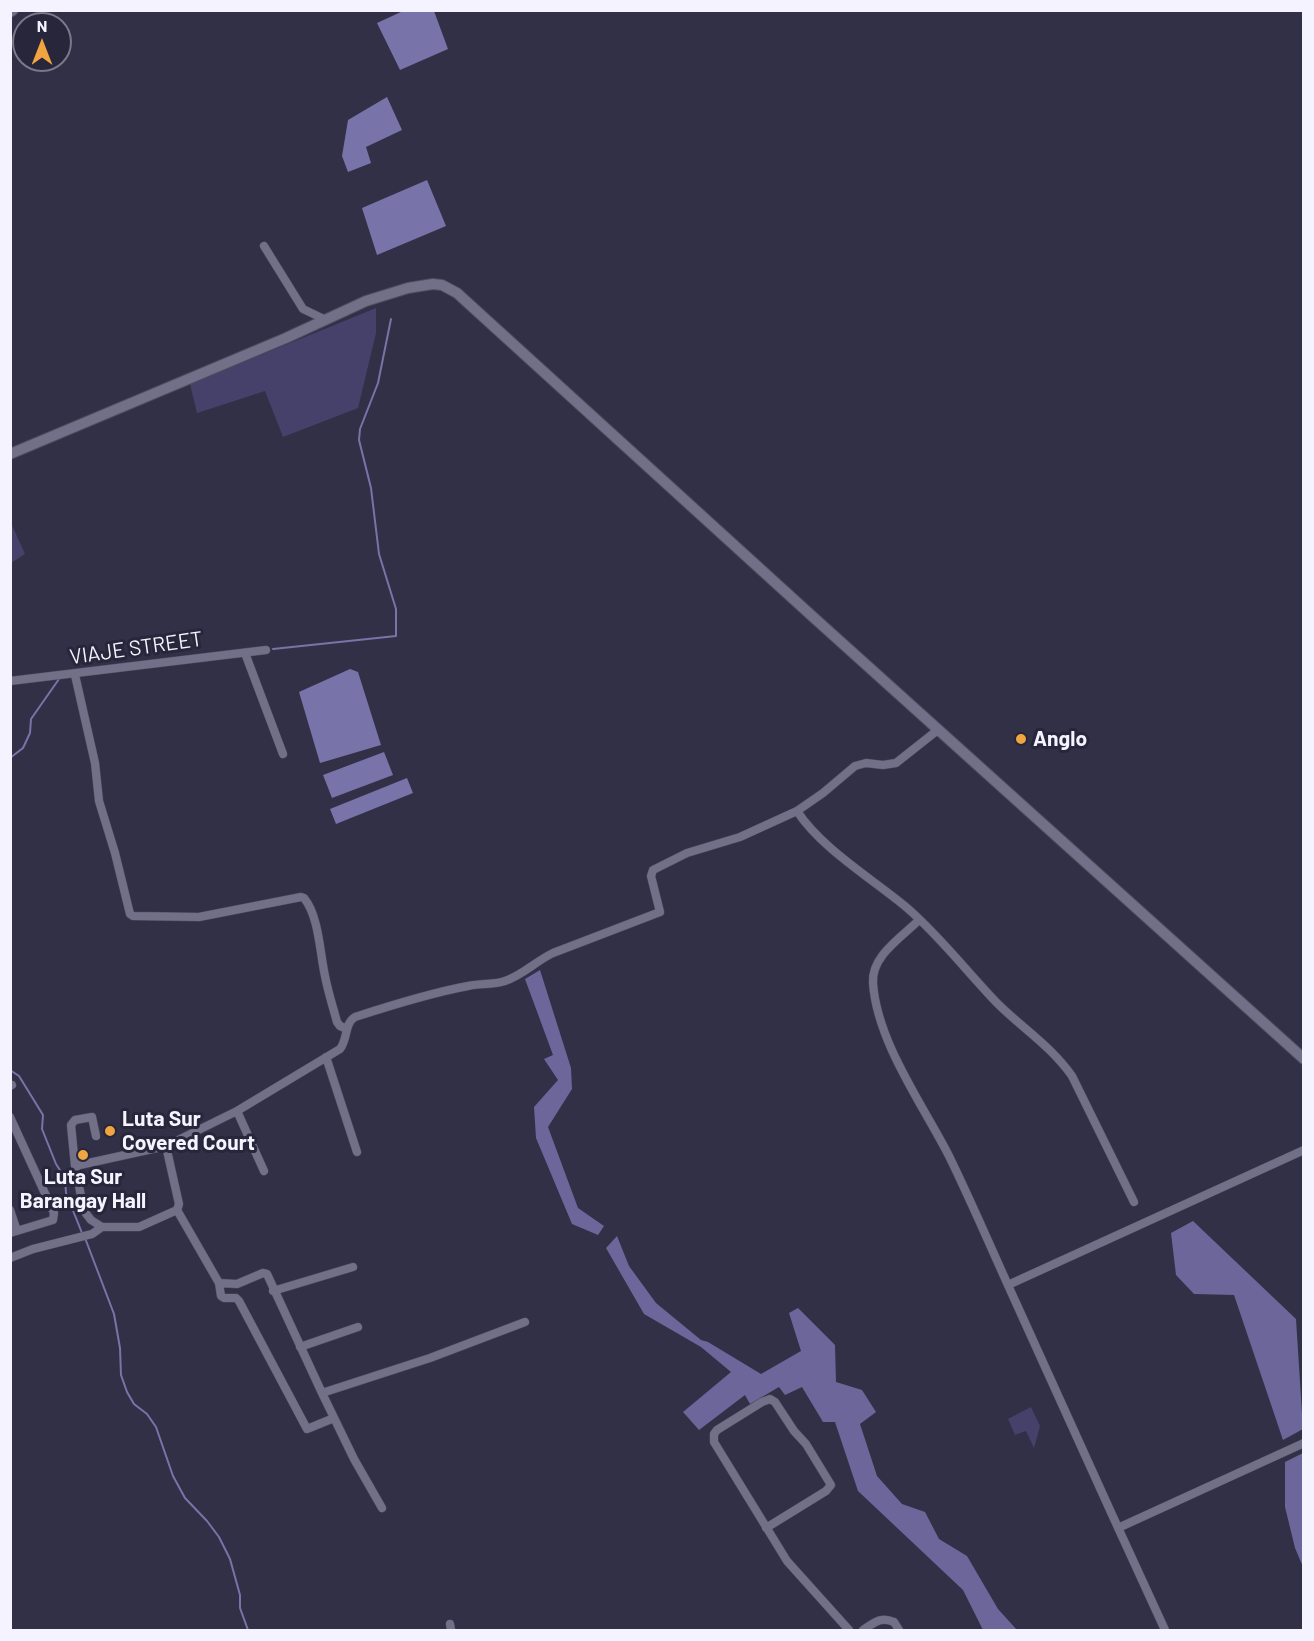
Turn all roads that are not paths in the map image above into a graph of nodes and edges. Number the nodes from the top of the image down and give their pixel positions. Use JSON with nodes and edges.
{"nodes":[{"id":1,"x":264,"y":246,"type":"dead end"},
{"id":2,"x":326,"y":320,"type":"junction"},
{"id":3,"x":10,"y":454,"type":"edge"},
{"id":4,"x":266,"y":650,"type":"dead end"},
{"id":5,"x":245,"y":653,"type":"junction"},
{"id":6,"x":75,"y":675,"type":"junction"},
{"id":7,"x":10,"y":681,"type":"edge"},
{"id":8,"x":939,"y":729,"type":"junction"},
{"id":9,"x":283,"y":754,"type":"dead end"},
{"id":10,"x":797,"y":811,"type":"junction"},
{"id":11,"x":919,"y":920,"type":"junction"},
{"id":12,"x":347,"y":1029,"type":"junction"},
{"id":13,"x":326,"y":1057,"type":"junction"},
{"id":14,"x":1304,"y":1059,"type":"edge"},
{"id":15,"x":237,"y":1111,"type":"junction"},
{"id":16,"x":10,"y":1117,"type":"edge"},
{"id":17,"x":96,"y":1136,"type":"dead end"},
{"id":18,"x":166,"y":1146,"type":"junction"},
{"id":19,"x":1304,"y":1150,"type":"edge"},
{"id":20,"x":357,"y":1152,"type":"dead end"},
{"id":21,"x":75,"y":1166,"type":"junction"},
{"id":22,"x":264,"y":1171,"type":"dead end"},
{"id":23,"x":1134,"y":1202,"type":"dead end"},
{"id":24,"x":10,"y":1210,"type":"edge"},
{"id":25,"x":177,"y":1210,"type":"junction"},
{"id":26,"x":102,"y":1227,"type":"junction"},
{"id":27,"x":14,"y":1232,"type":"edge"},
{"id":28,"x":10,"y":1258,"type":"edge"},
{"id":29,"x":353,"y":1267,"type":"dead end"},
{"id":30,"x":219,"y":1283,"type":"junction"},
{"id":31,"x":1008,"y":1285,"type":"junction"},
{"id":32,"x":273,"y":1291,"type":"junction"},
{"id":33,"x":525,"y":1322,"type":"dead end"},
{"id":34,"x":358,"y":1328,"type":"dead end"},
{"id":35,"x":300,"y":1347,"type":"junction"},
{"id":36,"x":322,"y":1393,"type":"junction"},
{"id":37,"x":334,"y":1418,"type":"junction"},
{"id":38,"x":1304,"y":1443,"type":"edge"},
{"id":39,"x":382,"y":1508,"type":"dead end"},
{"id":40,"x":766,"y":1528,"type":"junction"},
{"id":41,"x":1118,"y":1528,"type":"junction"},
{"id":42,"x":849,"y":1630,"type":"edge"},
{"id":43,"x":863,"y":1630,"type":"edge"},
{"id":44,"x":899,"y":1630,"type":"edge"},
{"id":45,"x":1165,"y":1630,"type":"edge"}],
"edges":[{"from":1,"to":2,"type":"street"},
{"from":2,"to":3,"type":"street"},
{"from":2,"to":8,"type":"street"},
{"from":4,"to":5,"type":"street","name":"VIAJE STREET"},
{"from":5,"to":6,"type":"street","name":"VIAJE STREET"},
{"from":5,"to":9,"type":"street"},
{"from":6,"to":7,"type":"street","name":"VIAJE STREET"},
{"from":6,"to":12,"type":"street"},
{"from":8,"to":10,"type":"street"},
{"from":8,"to":14,"type":"street"},
{"from":10,"to":11,"type":"street"},
{"from":10,"to":12,"type":"street"},
{"from":11,"to":23,"type":"street"},
{"from":11,"to":31,"type":"street"},
{"from":12,"to":13,"type":"street"},
{"from":13,"to":15,"type":"street"},
{"from":13,"to":20,"type":"street"},
{"from":15,"to":18,"type":"street"},
{"from":15,"to":22,"type":"street"},
{"from":16,"to":27,"type":"street"},
{"from":17,"to":21,"type":"street"},
{"from":18,"to":21,"type":"street"},
{"from":18,"to":25,"type":"street"},
{"from":19,"to":31,"type":"street"},
{"from":21,"to":26,"type":"street"},
{"from":24,"to":27,"type":"street"},
{"from":25,"to":26,"type":"street"},
{"from":25,"to":30,"type":"street"},
{"from":26,"to":28,"type":"street"},
{"from":29,"to":32,"type":"street"},
{"from":30,"to":32,"type":"street"},
{"from":30,"to":37,"type":"street"},
{"from":31,"to":41,"type":"street"},
{"from":32,"to":35,"type":"street"},
{"from":33,"to":36,"type":"street"},
{"from":34,"to":35,"type":"street"},
{"from":35,"to":36,"type":"street"},
{"from":36,"to":37,"type":"street"},
{"from":37,"to":39,"type":"street"},
{"from":38,"to":41,"type":"street"},
{"from":40,"to":40,"type":"street"},
{"from":40,"to":42,"type":"street"},
{"from":41,"to":45,"type":"street"},
{"from":43,"to":44,"type":"street"}]}
